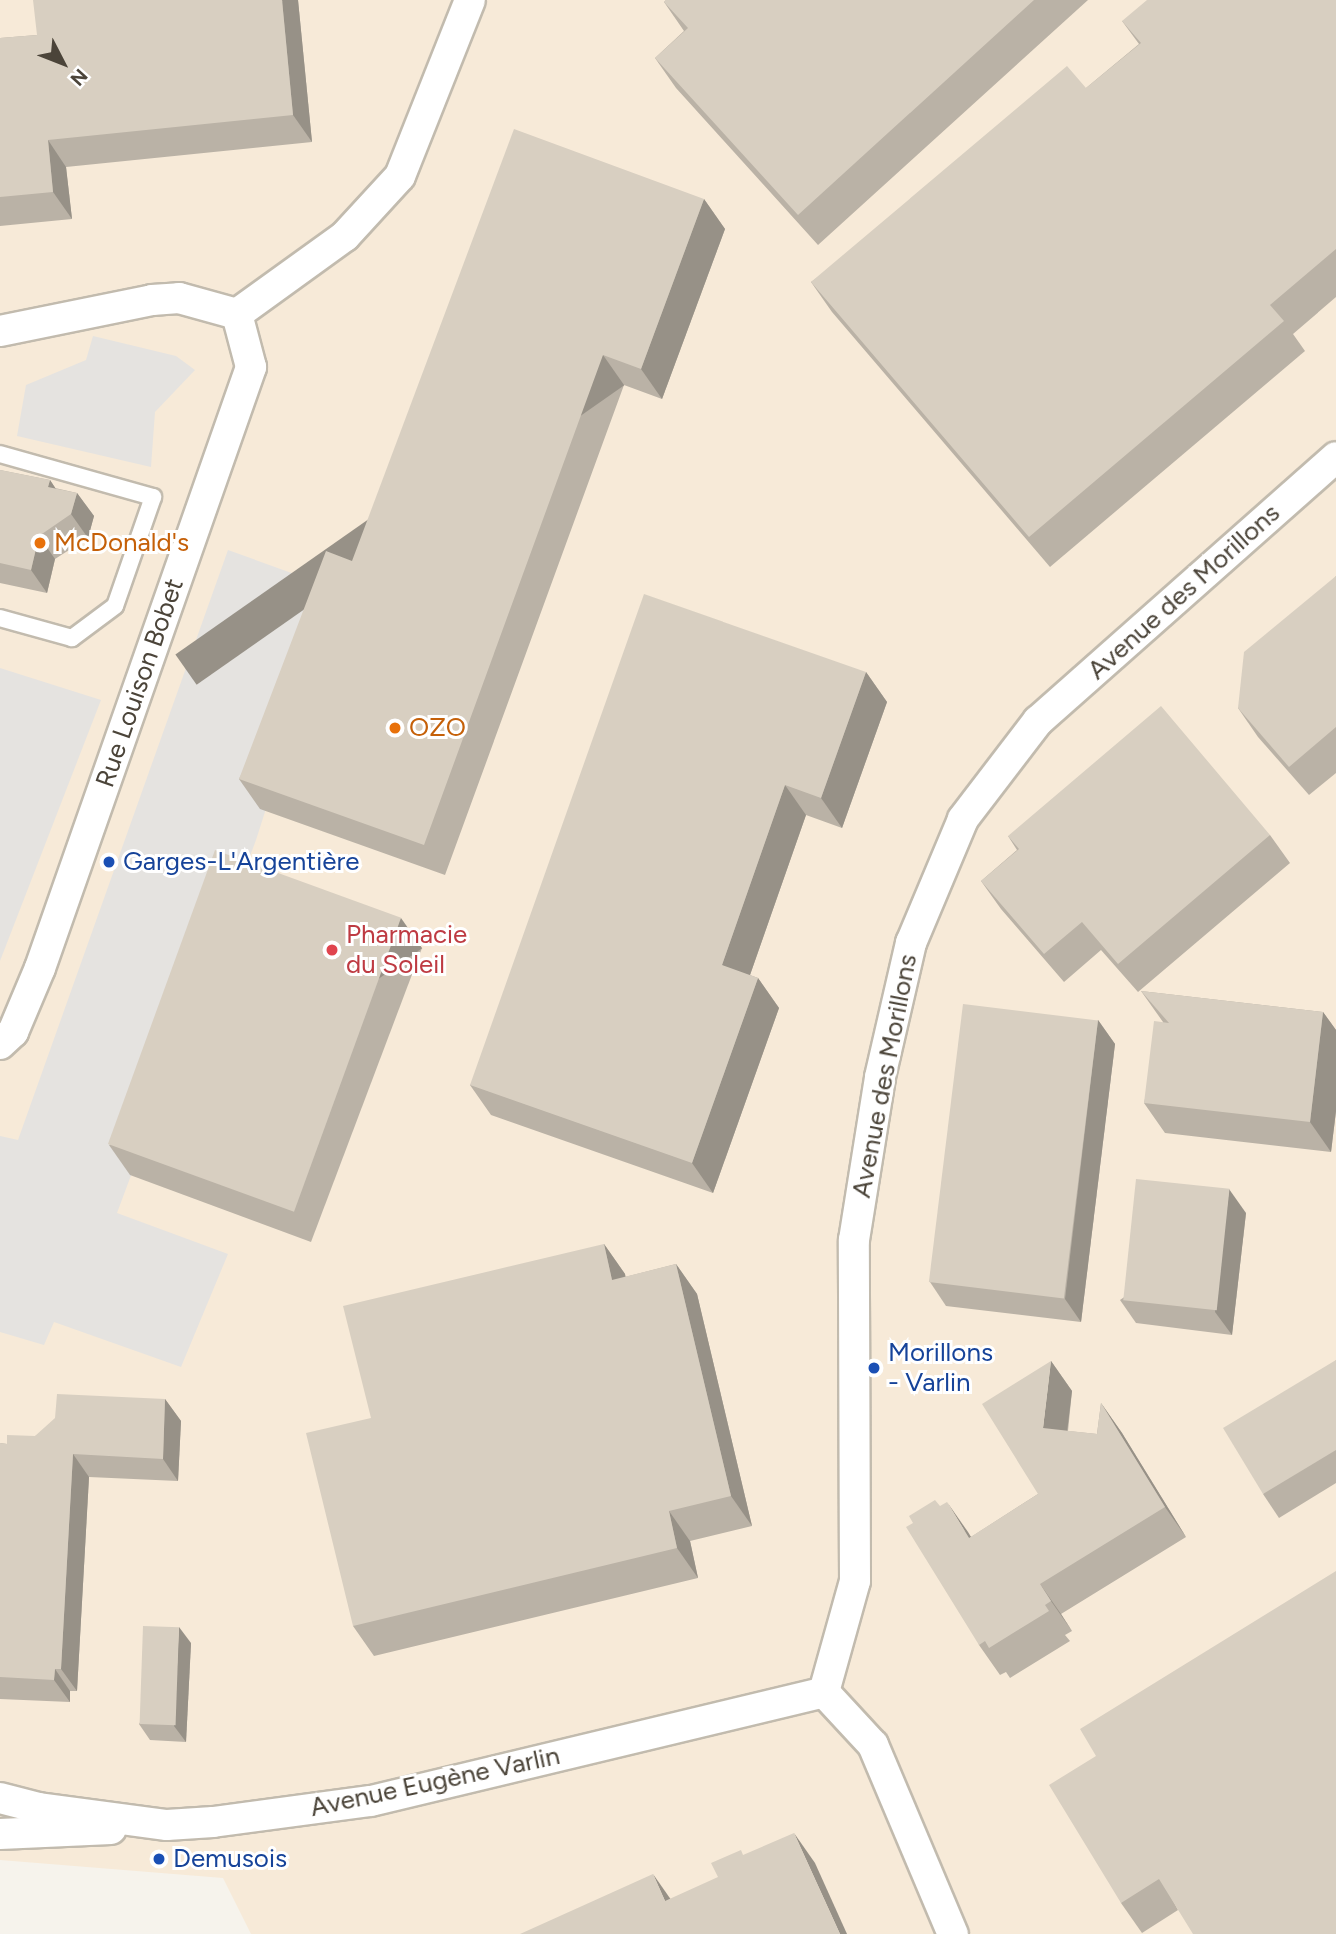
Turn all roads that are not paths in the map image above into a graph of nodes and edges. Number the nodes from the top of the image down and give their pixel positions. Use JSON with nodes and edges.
{"nodes":[{"id":1,"x":470,"y":0,"type":"edge"},
{"id":2,"x":237,"y":314,"type":"junction"},
{"id":3,"x":0,"y":331,"type":"edge"},
{"id":4,"x":0,"y":454,"type":"edge"},
{"id":5,"x":1336,"y":457,"type":"edge"},
{"id":6,"x":0,"y":618,"type":"edge"},
{"id":7,"x":0,"y":1044,"type":"edge"},
{"id":8,"x":824,"y":1692,"type":"junction"},
{"id":9,"x":0,"y":1798,"type":"edge"},
{"id":10,"x":0,"y":1805,"type":"edge"},
{"id":11,"x":39,"y":1808,"type":"junction"},
{"id":12,"x":167,"y":1825,"type":"junction"},
{"id":13,"x":0,"y":1834,"type":"edge"},
{"id":14,"x":953,"y":1934,"type":"edge"}],
"edges":[{"from":1,"to":2,"type":"street"},
{"from":2,"to":3,"type":"street"},
{"from":2,"to":7,"type":"street","name":"Rue Louison Bobet"},
{"from":4,"to":6,"type":"lane"},
{"from":5,"to":8,"type":"street","name":"Avenue des Morillons"},
{"from":8,"to":12,"type":"street","name":"Avenue Eugène Varlin"},
{"from":8,"to":14,"type":"street"},
{"from":9,"to":11,"type":"street","name":"Avenue Eugène Varlin"},
{"from":10,"to":11,"type":"street"},
{"from":11,"to":12,"type":"street","name":"Avenue Eugène Varlin"},
{"from":12,"to":13,"type":"street"}]}
